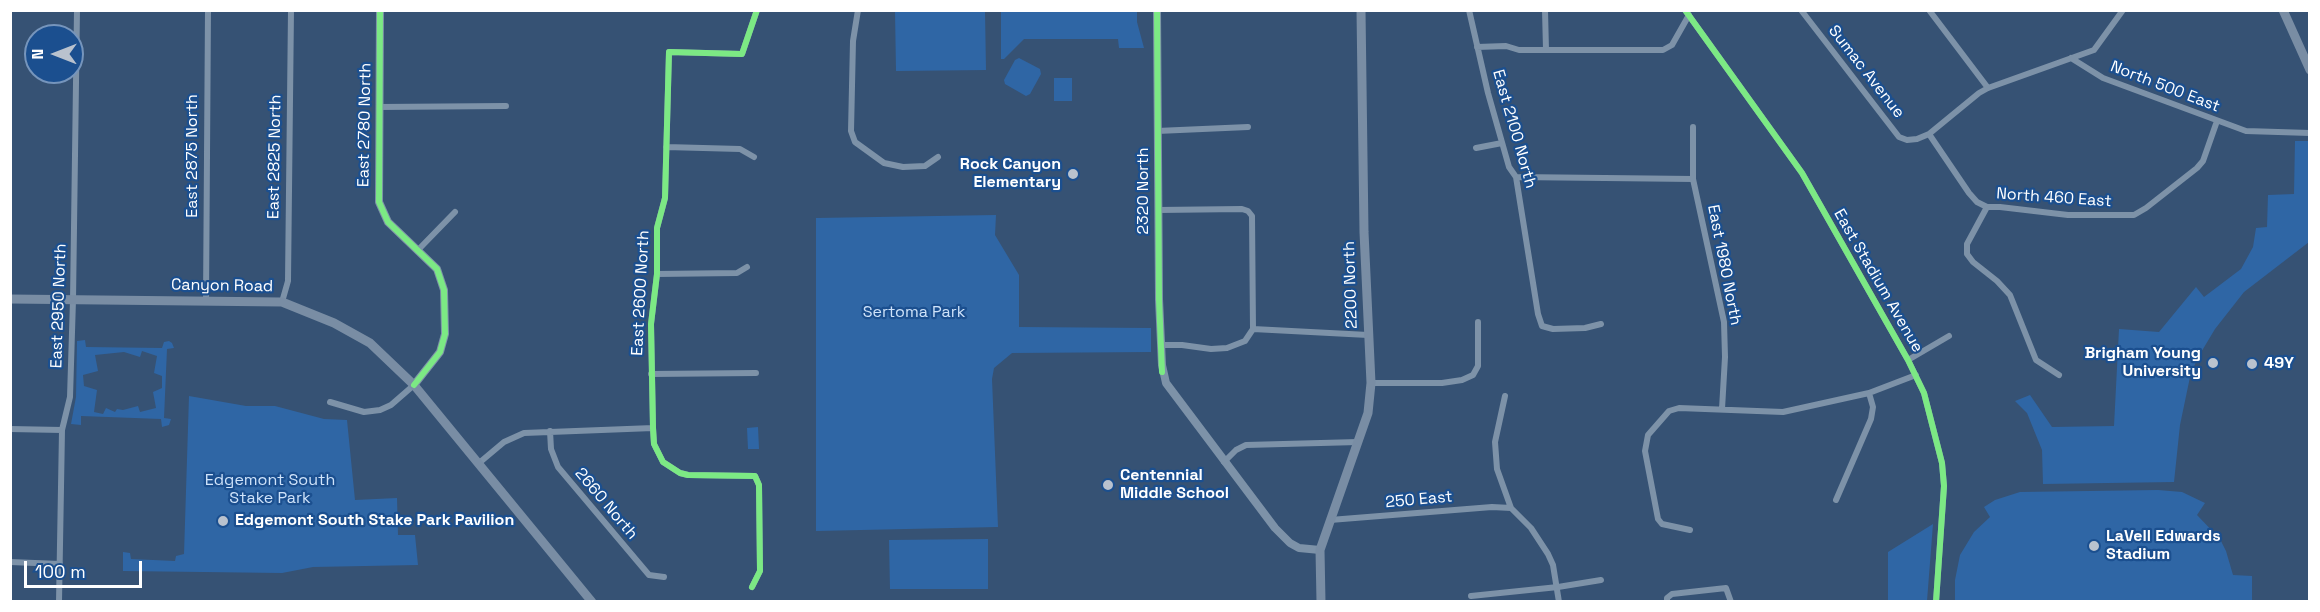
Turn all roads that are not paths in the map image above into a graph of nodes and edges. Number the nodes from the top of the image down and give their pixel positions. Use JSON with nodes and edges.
{"nodes":[{"id":1,"x":77,"y":10,"type":"edge"},
{"id":2,"x":208,"y":10,"type":"edge"},
{"id":3,"x":291,"y":10,"type":"edge"},
{"id":4,"x":380,"y":10,"type":"edge"},
{"id":5,"x":757,"y":10,"type":"edge"},
{"id":6,"x":858,"y":10,"type":"edge"},
{"id":7,"x":1157,"y":10,"type":"edge"},
{"id":8,"x":1361,"y":10,"type":"edge"},
{"id":9,"x":1469,"y":10,"type":"edge"},
{"id":10,"x":1545,"y":10,"type":"edge"},
{"id":11,"x":1801,"y":10,"type":"edge"},
{"id":12,"x":1929,"y":10,"type":"edge"},
{"id":13,"x":2123,"y":10,"type":"edge"},
{"id":14,"x":2283,"y":10,"type":"edge"},
{"id":15,"x":1687,"y":13,"type":"edge"},
{"id":16,"x":1477,"y":47,"type":"junction"},
{"id":17,"x":1546,"y":50,"type":"junction"},
{"id":18,"x":2071,"y":58,"type":"junction"},
{"id":19,"x":2310,"y":70,"type":"edge"},
{"id":20,"x":1988,"y":88,"type":"junction"},
{"id":21,"x":506,"y":106,"type":"dead end"},
{"id":22,"x":379,"y":107,"type":"junction"},
{"id":23,"x":2217,"y":121,"type":"junction"},
{"id":24,"x":1248,"y":127,"type":"dead end"},
{"id":25,"x":1693,"y":127,"type":"dead end"},
{"id":26,"x":1157,"y":131,"type":"junction"},
{"id":27,"x":2310,"y":133,"type":"edge"},
{"id":28,"x":1929,"y":134,"type":"junction"},
{"id":29,"x":1502,"y":143,"type":"junction"},
{"id":30,"x":666,"y":147,"type":"junction"},
{"id":31,"x":1476,"y":148,"type":"dead end"},
{"id":32,"x":754,"y":157,"type":"dead end"},
{"id":33,"x":938,"y":157,"type":"dead end"},
{"id":34,"x":1516,"y":177,"type":"junction"},
{"id":35,"x":1693,"y":179,"type":"junction"},
{"id":36,"x":1987,"y":207,"type":"junction"},
{"id":37,"x":1158,"y":210,"type":"junction"},
{"id":38,"x":455,"y":212,"type":"dead end"},
{"id":39,"x":418,"y":250,"type":"junction"},
{"id":40,"x":747,"y":267,"type":"dead end"},
{"id":41,"x":657,"y":274,"type":"junction"},
{"id":42,"x":10,"y":299,"type":"edge"},
{"id":43,"x":73,"y":300,"type":"junction"},
{"id":44,"x":206,"y":301,"type":"junction"},
{"id":45,"x":282,"y":302,"type":"junction"},
{"id":46,"x":1478,"y":322,"type":"dead end"},
{"id":47,"x":1601,"y":324,"type":"dead end"},
{"id":48,"x":1253,"y":329,"type":"junction"},
{"id":49,"x":1368,"y":335,"type":"junction"},
{"id":50,"x":1949,"y":336,"type":"dead end"},
{"id":51,"x":1161,"y":345,"type":"junction"},
{"id":52,"x":1908,"y":360,"type":"junction"},
{"id":53,"x":756,"y":373,"type":"dead end"},
{"id":54,"x":651,"y":374,"type":"junction"},
{"id":55,"x":1916,"y":375,"type":"junction"},
{"id":56,"x":2059,"y":375,"type":"dead end"},
{"id":57,"x":1371,"y":383,"type":"junction"},
{"id":58,"x":414,"y":384,"type":"junction"},
{"id":59,"x":1869,"y":393,"type":"junction"},
{"id":60,"x":1505,"y":396,"type":"dead end"},
{"id":61,"x":330,"y":402,"type":"dead end"},
{"id":62,"x":1722,"y":409,"type":"junction"},
{"id":63,"x":653,"y":428,"type":"junction"},
{"id":64,"x":10,"y":429,"type":"edge"},
{"id":65,"x":62,"y":430,"type":"junction"},
{"id":66,"x":550,"y":431,"type":"junction"},
{"id":67,"x":1358,"y":442,"type":"junction"},
{"id":68,"x":1224,"y":462,"type":"junction"},
{"id":69,"x":479,"y":463,"type":"junction"},
{"id":70,"x":1836,"y":500,"type":"dead end"},
{"id":71,"x":1511,"y":508,"type":"junction"},
{"id":72,"x":1330,"y":520,"type":"junction"},
{"id":73,"x":1690,"y":530,"type":"dead end"},
{"id":74,"x":1320,"y":550,"type":"junction"},
{"id":75,"x":10,"y":562,"type":"edge"},
{"id":76,"x":60,"y":564,"type":"junction"},
{"id":77,"x":664,"y":577,"type":"dead end"},
{"id":78,"x":1601,"y":580,"type":"dead end"},
{"id":79,"x":752,"y":586,"type":"dead end"},
{"id":80,"x":1558,"y":587,"type":"junction"},
{"id":81,"x":1470,"y":596,"type":"dead end"},
{"id":82,"x":59,"y":602,"type":"edge"},
{"id":83,"x":592,"y":602,"type":"edge"},
{"id":84,"x":1321,"y":602,"type":"edge"},
{"id":85,"x":1559,"y":602,"type":"edge"},
{"id":86,"x":1667,"y":602,"type":"edge"},
{"id":87,"x":1731,"y":602,"type":"edge"},
{"id":88,"x":1936,"y":602,"type":"edge"}],
"edges":[{"from":1,"to":43,"type":"street","name":"East 2950 North"},
{"from":2,"to":44,"type":"street","name":"East 2875 North"},
{"from":3,"to":45,"type":"street","name":"East 2825 North"},
{"from":4,"to":22,"type":"street","name":"East 2780 North"},
{"from":5,"to":30,"type":"street","name":"East 2600 North"},
{"from":6,"to":33,"type":"street"},
{"from":7,"to":26,"type":"street","name":"2320 North"},
{"from":8,"to":49,"type":"main road","name":"2200 North"},
{"from":9,"to":16,"type":"street","name":"East 2100 North"},
{"from":10,"to":17,"type":"street"},
{"from":11,"to":28,"type":"street","name":"Sumac Avenue"},
{"from":12,"to":20,"type":"street"},
{"from":13,"to":18,"type":"street"},
{"from":14,"to":19,"type":"main road"},
{"from":15,"to":17,"type":"street"},
{"from":15,"to":52,"type":"street","name":"East Stadium Avenue"},
{"from":16,"to":17,"type":"street"},
{"from":16,"to":29,"type":"street","name":"East 2100 North"},
{"from":18,"to":20,"type":"street"},
{"from":18,"to":23,"type":"street","name":"North 500 East"},
{"from":20,"to":28,"type":"street"},
{"from":21,"to":22,"type":"street"},
{"from":22,"to":39,"type":"street","name":"East 2780 North"},
{"from":23,"to":27,"type":"street","name":"North 500 East"},
{"from":23,"to":36,"type":"street","name":"North 460 East"},
{"from":24,"to":26,"type":"street"},
{"from":25,"to":35,"type":"street","name":"East 1980 North"},
{"from":26,"to":37,"type":"street","name":"2320 North"},
{"from":28,"to":36,"type":"street"},
{"from":29,"to":31,"type":"street"},
{"from":29,"to":34,"type":"street","name":"East 2100 North"},
{"from":30,"to":32,"type":"street"},
{"from":30,"to":41,"type":"street","name":"East 2600 North"},
{"from":34,"to":35,"type":"street"},
{"from":34,"to":47,"type":"street","name":"East 2100 North"},
{"from":35,"to":62,"type":"street","name":"East 1980 North"},
{"from":36,"to":56,"type":"street"},
{"from":37,"to":48,"type":"street"},
{"from":37,"to":51,"type":"street","name":"2320 North"},
{"from":38,"to":39,"type":"street"},
{"from":39,"to":58,"type":"street","name":"East 2780 North"},
{"from":40,"to":41,"type":"street"},
{"from":41,"to":54,"type":"street","name":"East 2600 North"},
{"from":42,"to":43,"type":"main road","name":"Canyon Road"},
{"from":43,"to":44,"type":"main road","name":"Canyon Road"},
{"from":43,"to":65,"type":"street","name":"East 2950 North"},
{"from":44,"to":45,"type":"main road","name":"Canyon Road"},
{"from":45,"to":58,"type":"main road","name":"Canyon Road"},
{"from":46,"to":57,"type":"street"},
{"from":48,"to":49,"type":"street"},
{"from":48,"to":51,"type":"street"},
{"from":49,"to":57,"type":"main road","name":"2200 North"},
{"from":50,"to":52,"type":"street"},
{"from":51,"to":68,"type":"street","name":"2320 North"},
{"from":52,"to":55,"type":"street","name":"East Stadium Avenue"},
{"from":53,"to":54,"type":"street"},
{"from":54,"to":63,"type":"street","name":"East 2600 North"},
{"from":55,"to":59,"type":"street"},
{"from":55,"to":88,"type":"street","name":"East Stadium Avenue"},
{"from":57,"to":67,"type":"main road","name":"2200 North"},
{"from":58,"to":61,"type":"street"},
{"from":58,"to":69,"type":"main road","name":"Canyon Road"},
{"from":59,"to":62,"type":"street"},
{"from":59,"to":70,"type":"street"},
{"from":60,"to":71,"type":"street"},
{"from":62,"to":73,"type":"street"},
{"from":63,"to":66,"type":"street"},
{"from":63,"to":79,"type":"street","name":"East 2600 North"},
{"from":64,"to":65,"type":"street"},
{"from":65,"to":76,"type":"street","name":"East 2950 North"},
{"from":66,"to":69,"type":"street"},
{"from":66,"to":77,"type":"street","name":"2660 North"},
{"from":67,"to":68,"type":"street"},
{"from":67,"to":72,"type":"main road","name":"2200 North"},
{"from":68,"to":74,"type":"street","name":"2320 North"},
{"from":69,"to":83,"type":"main road","name":"Canyon Road"},
{"from":71,"to":72,"type":"street","name":"250 East"},
{"from":71,"to":80,"type":"street"},
{"from":72,"to":74,"type":"main road","name":"2200 North"},
{"from":74,"to":84,"type":"main road","name":"2200 North"},
{"from":75,"to":76,"type":"street"},
{"from":76,"to":82,"type":"street","name":"East 2950 North"},
{"from":78,"to":80,"type":"street"},
{"from":80,"to":81,"type":"street"},
{"from":80,"to":85,"type":"street"},
{"from":86,"to":87,"type":"street"}]}
